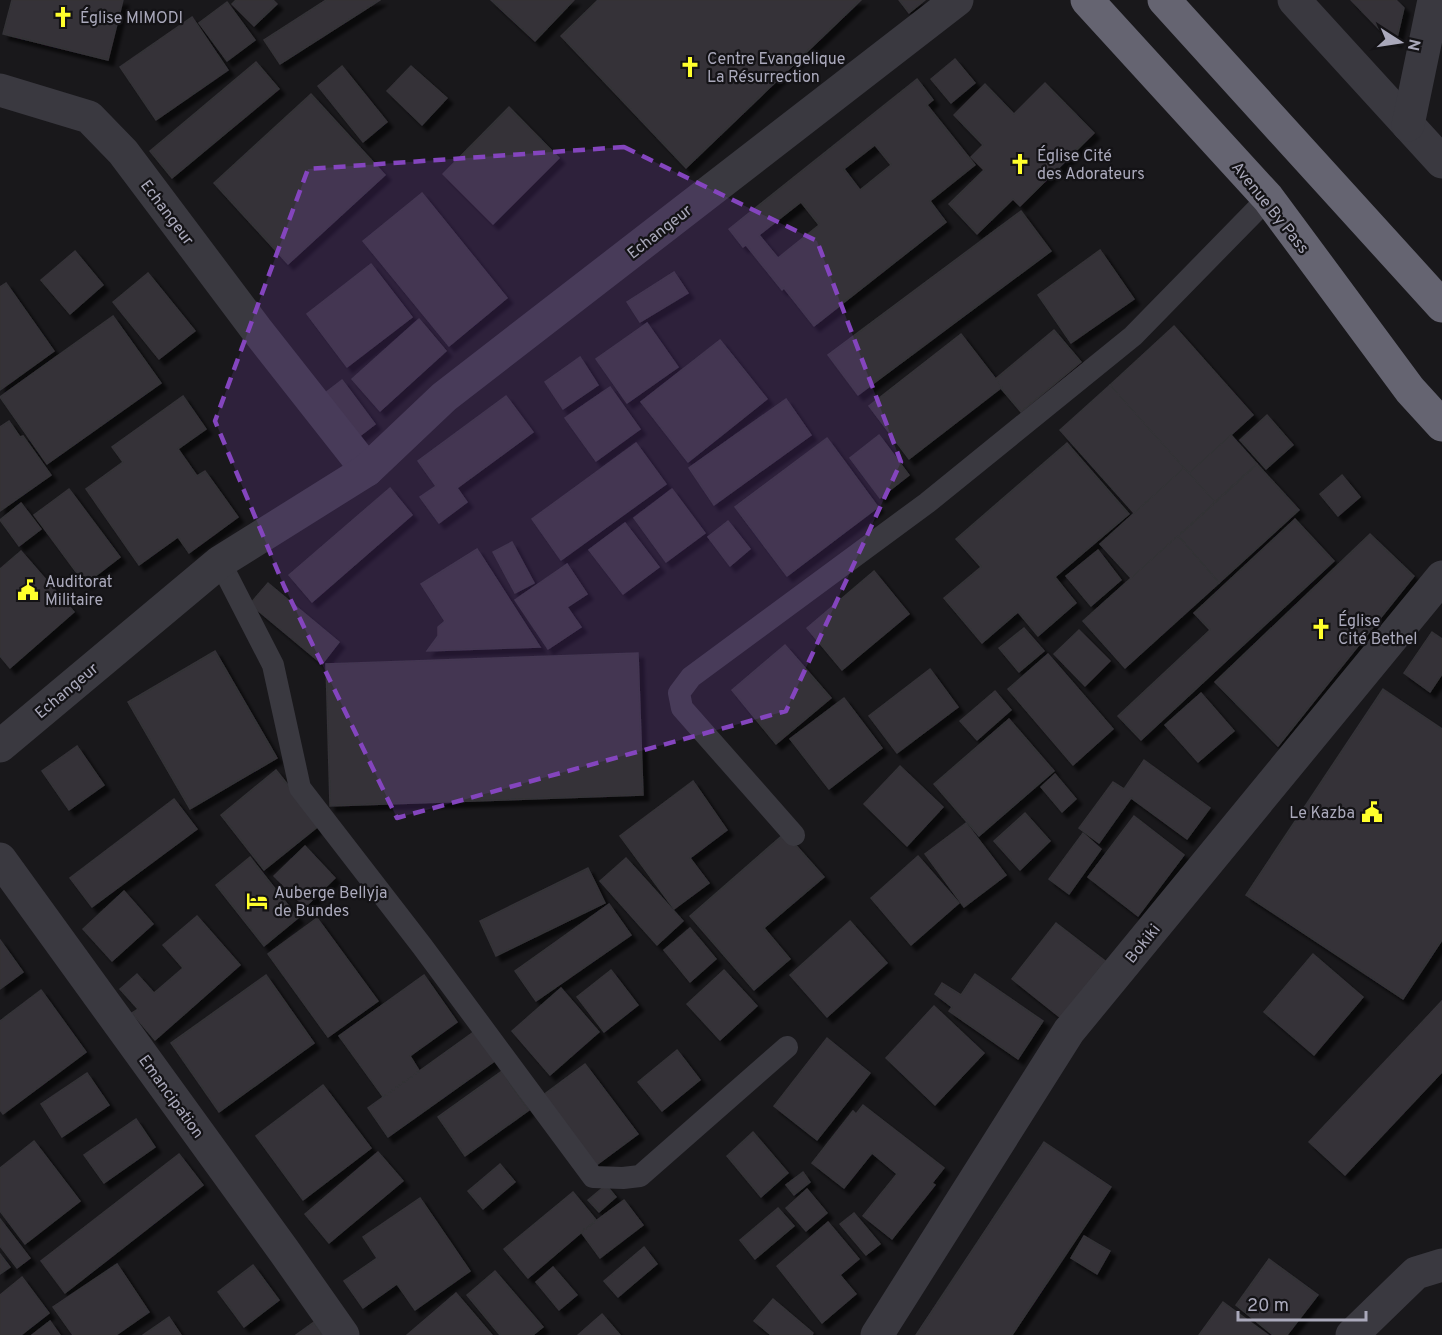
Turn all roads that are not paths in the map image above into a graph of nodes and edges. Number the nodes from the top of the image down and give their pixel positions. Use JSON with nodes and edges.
{"nodes":[{"id":1,"x":957,"y":0,"type":"edge"},
{"id":2,"x":1087,"y":0,"type":"edge"},
{"id":3,"x":1164,"y":0,"type":"edge"},
{"id":4,"x":1294,"y":0,"type":"edge"},
{"id":5,"x":1434,"y":0,"type":"edge"},
{"id":6,"x":0,"y":90,"type":"edge"},
{"id":7,"x":1408,"y":125,"type":"junction"},
{"id":8,"x":1442,"y":162,"type":"edge"},
{"id":9,"x":1268,"y":198,"type":"junction"},
{"id":10,"x":1442,"y":306,"type":"edge"},
{"id":11,"x":1442,"y":425,"type":"edge"},
{"id":12,"x":367,"y":470,"type":"junction"},
{"id":13,"x":220,"y":562,"type":"junction"},
{"id":14,"x":1442,"y":577,"type":"edge"},
{"id":15,"x":0,"y":746,"type":"edge"},
{"id":16,"x":794,"y":835,"type":"dead end"},
{"id":17,"x":0,"y":859,"type":"edge"},
{"id":18,"x":787,"y":1047,"type":"dead end"},
{"id":19,"x":1442,"y":1265,"type":"edge"},
{"id":20,"x":343,"y":1335,"type":"edge"},
{"id":21,"x":877,"y":1335,"type":"edge"},
{"id":22,"x":1352,"y":1335,"type":"edge"}],
"edges":[{"from":1,"to":12,"type":"street","name":"Echangeur"},
{"from":2,"to":9,"type":"highway","name":"Avenue By Pass"},
{"from":3,"to":10,"type":"highway"},
{"from":4,"to":7,"type":"street"},
{"from":5,"to":7,"type":"street"},
{"from":6,"to":12,"type":"street","name":"Echangeur"},
{"from":7,"to":8,"type":"street"},
{"from":9,"to":11,"type":"highway","name":"Avenue By Pass"},
{"from":9,"to":16,"type":"lane"},
{"from":12,"to":13,"type":"street","name":"Echangeur"},
{"from":13,"to":15,"type":"street","name":"Echangeur"},
{"from":13,"to":18,"type":"lane"},
{"from":14,"to":21,"type":"street","name":"Bokiki"},
{"from":17,"to":20,"type":"street","name":"Emancipation"},
{"from":19,"to":22,"type":"street"}]}
